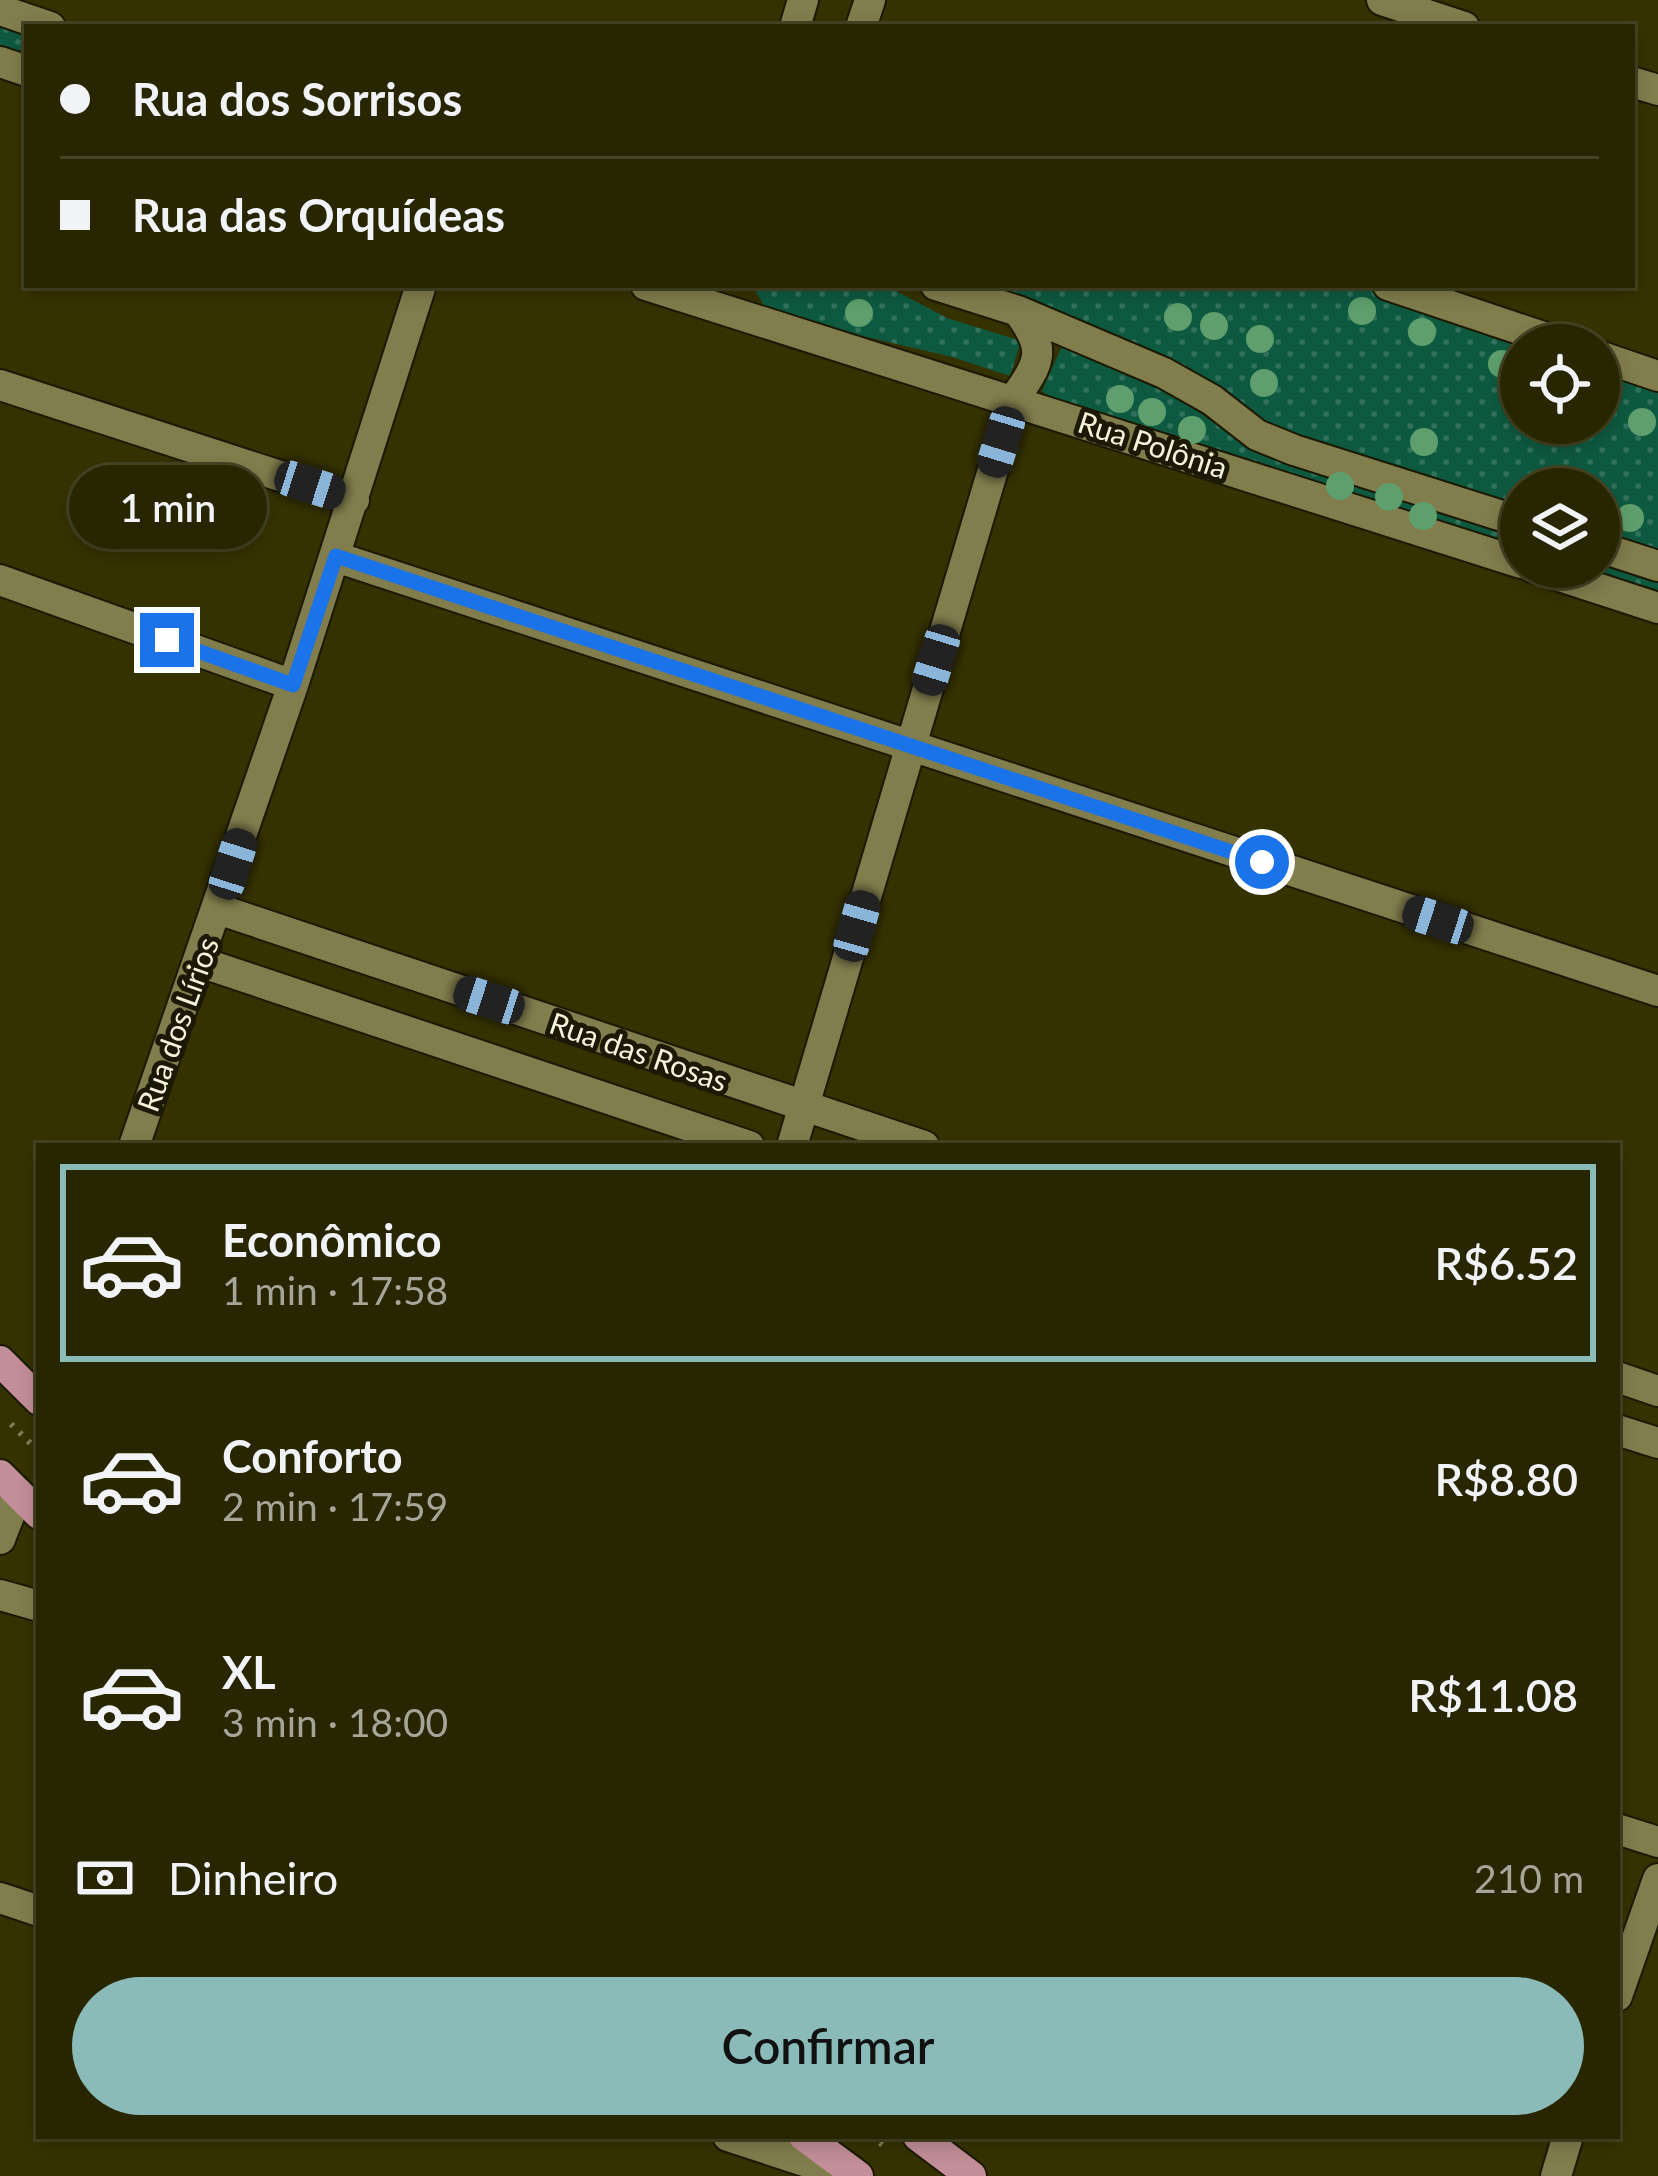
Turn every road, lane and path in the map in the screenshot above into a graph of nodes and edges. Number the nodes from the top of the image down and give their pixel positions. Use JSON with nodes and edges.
{"nodes":[{"id":1,"x":0,"y":10,"type":"edge"},
{"id":2,"x":1391,"y":11,"type":"edge"},
{"id":3,"x":41,"y":24,"type":"edge"},
{"id":4,"x":1450,"y":24,"type":"edge"},
{"id":5,"x":421,"y":288,"type":"edge"},
{"id":6,"x":655,"y":288,"type":"edge"},
{"id":7,"x":729,"y":288,"type":"edge"},
{"id":8,"x":945,"y":288,"type":"edge"},
{"id":9,"x":1397,"y":288,"type":"edge"},
{"id":10,"x":1018,"y":311,"type":"junction"},
{"id":11,"x":744,"y":316,"type":"junction"},
{"id":12,"x":1504,"y":324,"type":"edge"},
{"id":13,"x":1620,"y":363,"type":"edge"},
{"id":14,"x":1658,"y":376,"type":"edge"},
{"id":15,"x":0,"y":385,"type":"edge"},
{"id":16,"x":1014,"y":399,"type":"junction"},
{"id":17,"x":354,"y":500,"type":"junction"},
{"id":18,"x":1500,"y":515,"type":"edge"},
{"id":19,"x":1620,"y":554,"type":"edge"},
{"id":20,"x":336,"y":556,"type":"junction"},
{"id":21,"x":1500,"y":556,"type":"edge"},
{"id":22,"x":1658,"y":566,"type":"edge"},
{"id":23,"x":0,"y":580,"type":"edge"},
{"id":24,"x":1597,"y":588,"type":"edge"},
{"id":25,"x":1658,"y":608,"type":"edge"},
{"id":26,"x":293,"y":685,"type":"junction"},
{"id":27,"x":909,"y":747,"type":"junction"},
{"id":28,"x":218,"y":909,"type":"junction"},
{"id":29,"x":200,"y":962,"type":"junction"},
{"id":30,"x":1658,"y":991,"type":"edge"},
{"id":31,"x":805,"y":1106,"type":"junction"},
{"id":32,"x":135,"y":1143,"type":"edge"},
{"id":33,"x":740,"y":1143,"type":"edge"},
{"id":34,"x":793,"y":1143,"type":"edge"},
{"id":35,"x":915,"y":1143,"type":"edge"},
{"id":36,"x":0,"y":1360,"type":"edge"},
{"id":37,"x":1620,"y":1378,"type":"edge"},
{"id":38,"x":1658,"y":1391,"type":"edge"},
{"id":39,"x":36,"y":1395,"type":"edge"},
{"id":40,"x":0,"y":1413,"type":"edge"},
{"id":41,"x":1620,"y":1431,"type":"edge"},
{"id":42,"x":1658,"y":1443,"type":"edge"},
{"id":43,"x":36,"y":1449,"type":"edge"},
{"id":44,"x":19,"y":1494,"type":"edge"},
{"id":45,"x":0,"y":1539,"type":"edge"},
{"id":46,"x":0,"y":1594,"type":"edge"},
{"id":47,"x":36,"y":1605,"type":"edge"},
{"id":48,"x":1620,"y":1829,"type":"edge"},
{"id":49,"x":1658,"y":1842,"type":"edge"},
{"id":50,"x":1658,"y":1879,"type":"edge"},
{"id":51,"x":0,"y":1898,"type":"edge"},
{"id":52,"x":36,"y":1910,"type":"edge"},
{"id":53,"x":1620,"y":1987,"type":"edge"},
{"id":54,"x":737,"y":2139,"type":"edge"},
{"id":55,"x":807,"y":2139,"type":"edge"},
{"id":56,"x":922,"y":2139,"type":"edge"},
{"id":57,"x":1567,"y":2139,"type":"edge"},
{"id":58,"x":854,"y":2176,"type":"edge"},
{"id":59,"x":971,"y":2176,"type":"edge"},
{"id":60,"x":1556,"y":2176,"type":"edge"}],
"edges":[{"from":1,"to":3,"type":"street"},
{"from":2,"to":4,"type":"street"},
{"from":5,"to":17,"type":"street","name":"Rua dos Lírios"},
{"from":6,"to":11,"type":"street","name":"Rua Polônia"},
{"from":7,"to":11,"type":"street"},
{"from":8,"to":10,"type":"street","name":"Rua Polônia"},
{"from":9,"to":12,"type":"street"},
{"from":10,"to":16,"type":"street"},
{"from":10,"to":18,"type":"street","name":"Rua Polônia"},
{"from":11,"to":16,"type":"street","name":"Rua Polônia"},
{"from":13,"to":14,"type":"street"},
{"from":15,"to":17,"type":"street"},
{"from":16,"to":21,"type":"street","name":"Rua Polônia"},
{"from":16,"to":27,"type":"street"},
{"from":17,"to":20,"type":"street","name":"Rua dos Lírios"},
{"from":19,"to":22,"type":"street"},
{"from":20,"to":26,"type":"street","name":"Rua dos Lírios"},
{"from":20,"to":27,"type":"street"},
{"from":23,"to":26,"type":"street"},
{"from":24,"to":25,"type":"street"},
{"from":26,"to":28,"type":"street","name":"Rua dos Lírios"},
{"from":27,"to":30,"type":"street"},
{"from":27,"to":31,"type":"street"},
{"from":28,"to":29,"type":"street","name":"Rua dos Lírios"},
{"from":28,"to":31,"type":"street","name":"Rua das Rosas"},
{"from":29,"to":32,"type":"street","name":"Rua dos Lírios"},
{"from":29,"to":33,"type":"street","name":"Rua das Rosas"},
{"from":31,"to":34,"type":"street"},
{"from":31,"to":35,"type":"street","name":"Rua das Rosas"},
{"from":36,"to":39,"type":"main road"},
{"from":37,"to":38,"type":"street"},
{"from":40,"to":43,"type":"path"},
{"from":41,"to":42,"type":"street"},
{"from":44,"to":45,"type":"street"},
{"from":46,"to":47,"type":"street"},
{"from":48,"to":49,"type":"street"},
{"from":50,"to":53,"type":"street"},
{"from":51,"to":52,"type":"street"},
{"from":54,"to":58,"type":"street"},
{"from":55,"to":58,"type":"main road"},
{"from":56,"to":59,"type":"main road"},
{"from":57,"to":60,"type":"street"}]}
